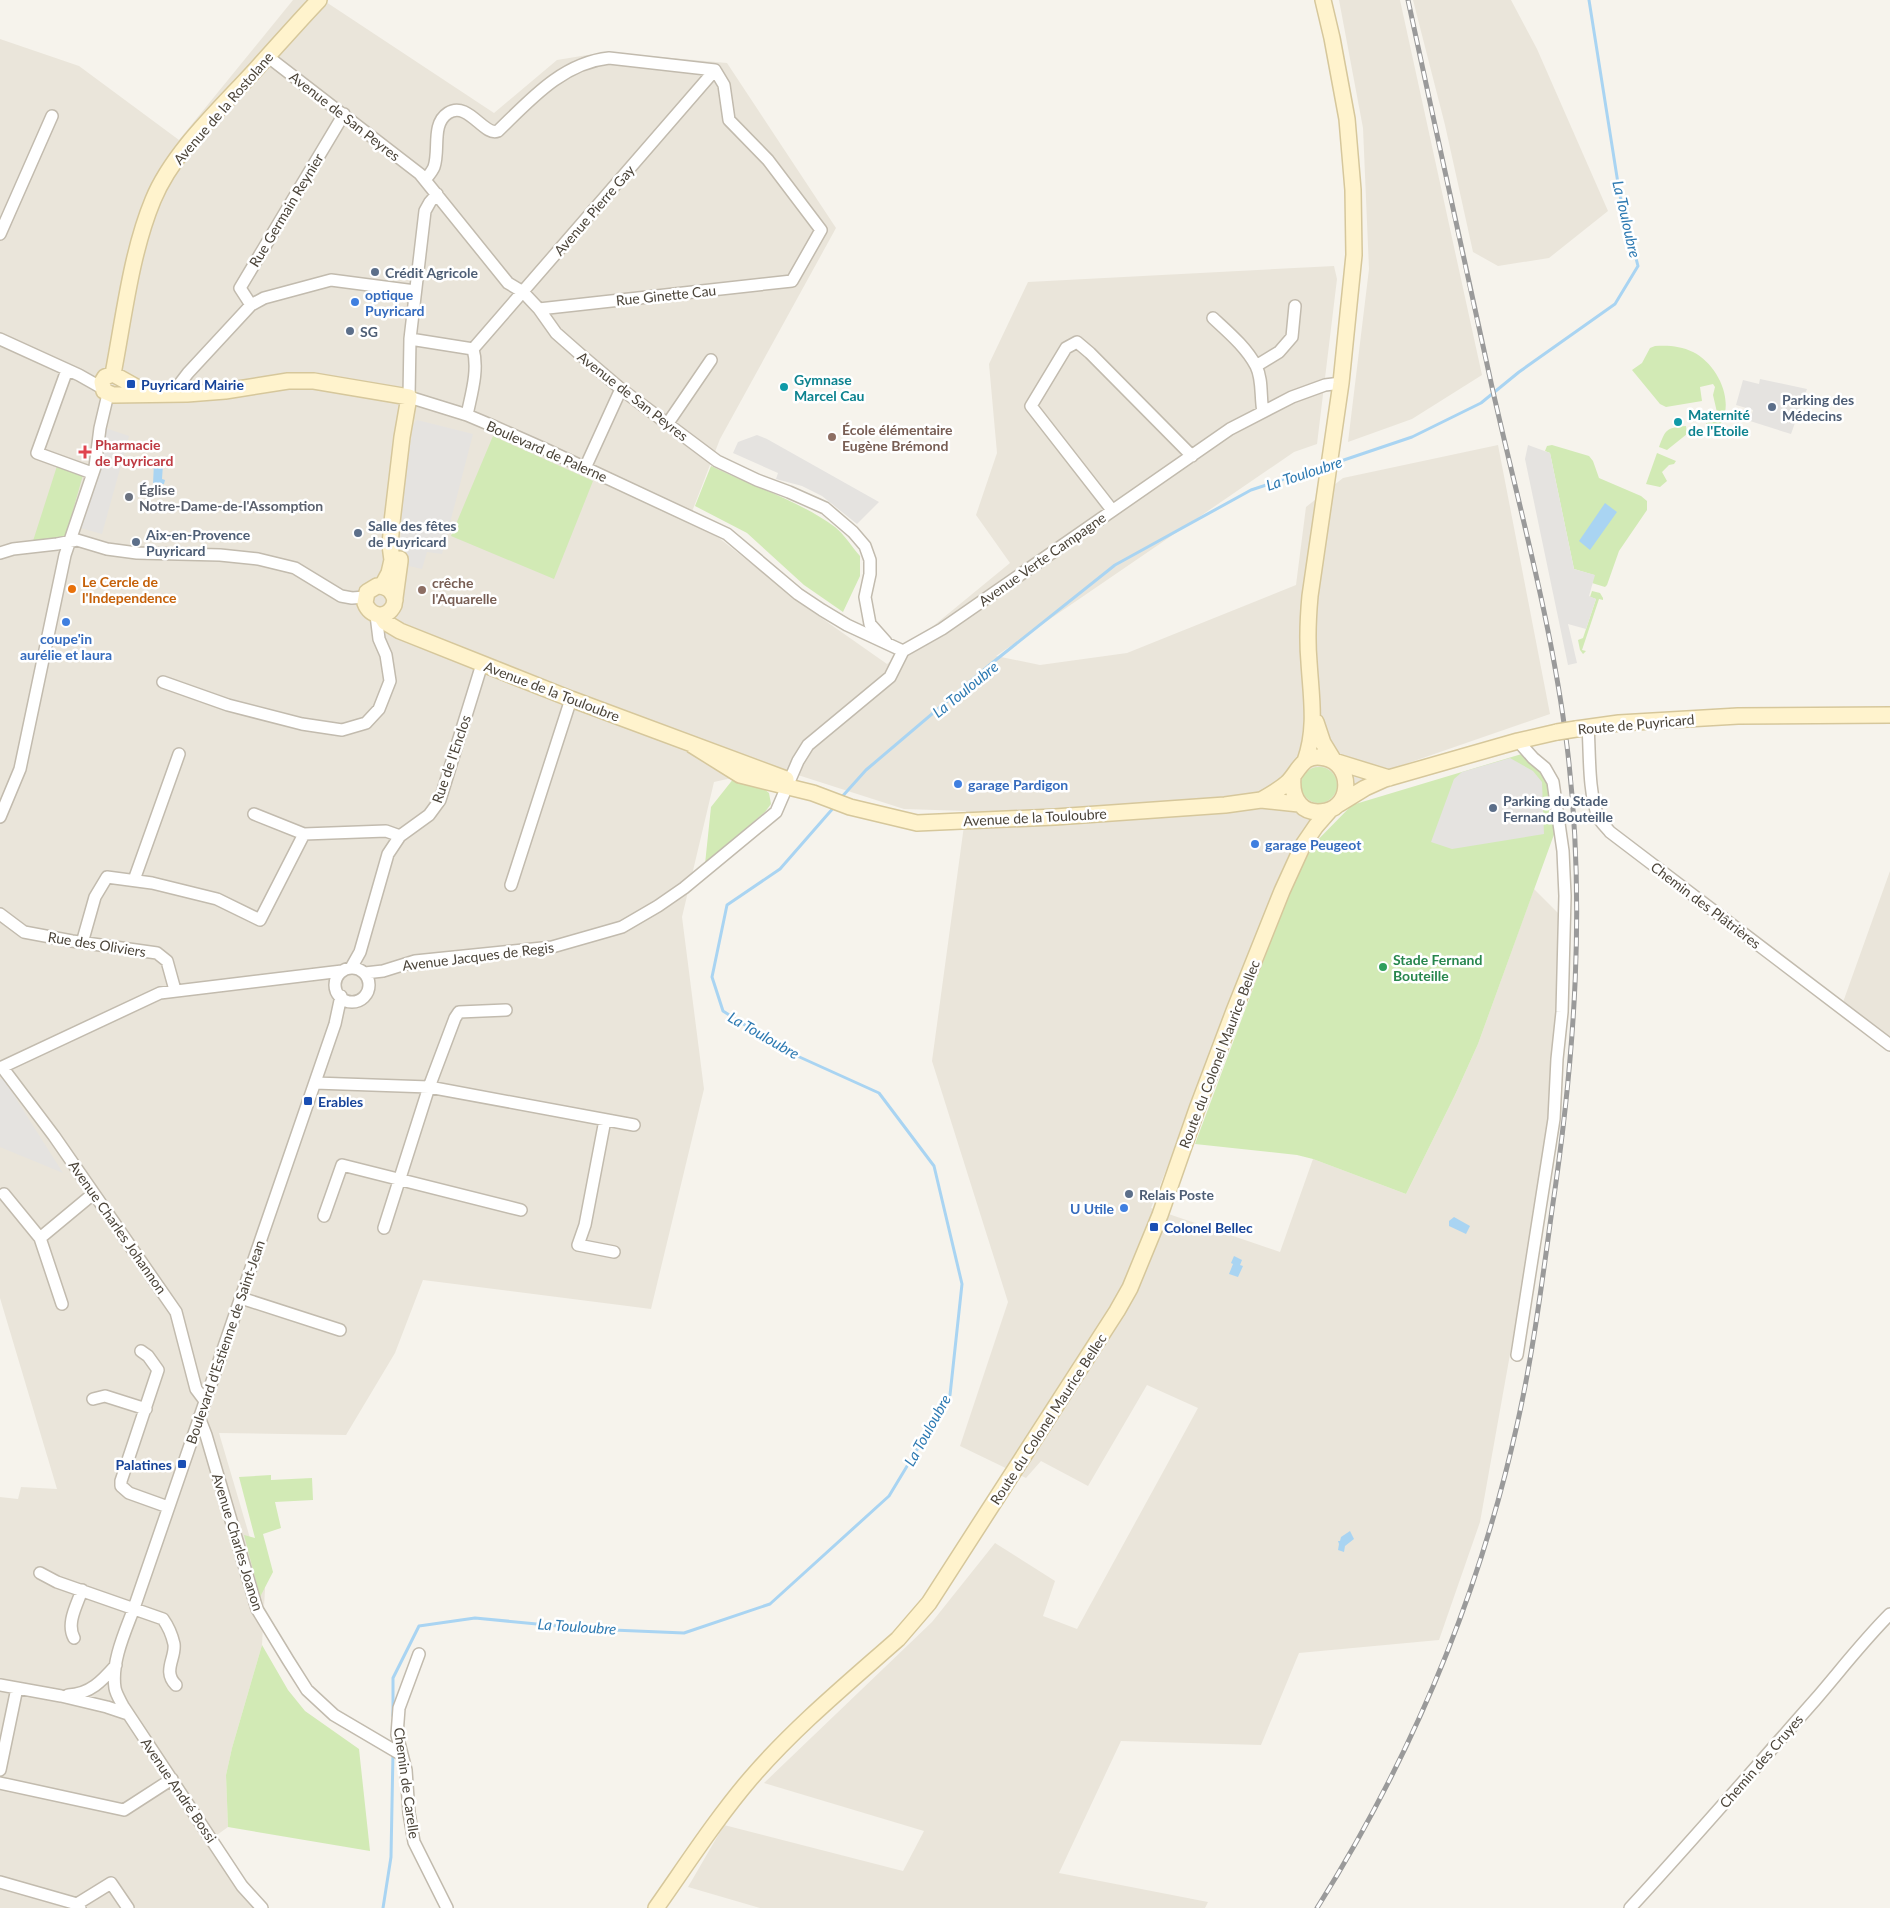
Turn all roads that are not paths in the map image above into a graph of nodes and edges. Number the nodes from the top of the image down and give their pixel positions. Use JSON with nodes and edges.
{"nodes":[{"id":1,"x":319,"y":0,"type":"edge"},
{"id":2,"x":1323,"y":0,"type":"edge"},
{"id":3,"x":1331,"y":0,"type":"edge"},
{"id":4,"x":1332,"y":38,"type":"junction"},
{"id":5,"x":267,"y":56,"type":"junction"},
{"id":6,"x":715,"y":70,"type":"junction"},
{"id":7,"x":344,"y":114,"type":"junction"},
{"id":8,"x":52,"y":116,"type":"dead end"},
{"id":9,"x":425,"y":180,"type":"junction"},
{"id":10,"x":437,"y":194,"type":"junction"},
{"id":11,"x":0,"y":234,"type":"edge"},
{"id":12,"x":415,"y":292,"type":"junction"},
{"id":13,"x":523,"y":292,"type":"junction"},
{"id":14,"x":251,"y":305,"type":"junction"},
{"id":15,"x":1295,"y":306,"type":"dead end"},
{"id":16,"x":539,"y":309,"type":"junction"},
{"id":17,"x":1213,"y":318,"type":"dead end"},
{"id":18,"x":0,"y":339,"type":"edge"},
{"id":19,"x":410,"y":339,"type":"junction"},
{"id":20,"x":472,"y":349,"type":"junction"},
{"id":21,"x":711,"y":360,"type":"dead end"},
{"id":22,"x":1256,"y":366,"type":"junction"},
{"id":23,"x":67,"y":370,"type":"junction"},
{"id":24,"x":1341,"y":383,"type":"junction"},
{"id":25,"x":111,"y":384,"type":"junction"},
{"id":26,"x":621,"y":389,"type":"junction"},
{"id":27,"x":172,"y":394,"type":"junction"},
{"id":28,"x":409,"y":397,"type":"junction"},
{"id":29,"x":1263,"y":412,"type":"junction"},
{"id":30,"x":467,"y":415,"type":"junction"},
{"id":31,"x":668,"y":423,"type":"junction"},
{"id":32,"x":1192,"y":456,"type":"junction"},
{"id":33,"x":585,"y":468,"type":"junction"},
{"id":34,"x":92,"y":473,"type":"junction"},
{"id":35,"x":1112,"y":510,"type":"junction"},
{"id":36,"x":391,"y":534,"type":"junction"},
{"id":37,"x":71,"y":542,"type":"junction"},
{"id":38,"x":0,"y":553,"type":"edge"},
{"id":39,"x":382,"y":586,"type":"junction"},
{"id":40,"x":365,"y":597,"type":"junction"},
{"id":41,"x":386,"y":610,"type":"junction"},
{"id":42,"x":886,"y":642,"type":"junction"},
{"id":43,"x":903,"y":651,"type":"junction"},
{"id":44,"x":482,"y":664,"type":"junction"},
{"id":45,"x":163,"y":682,"type":"dead end"},
{"id":46,"x":1312,"y":698,"type":"junction"},
{"id":47,"x":571,"y":699,"type":"junction"},
{"id":48,"x":1890,"y":715,"type":"edge"},
{"id":49,"x":1582,"y":728,"type":"junction"},
{"id":50,"x":1518,"y":741,"type":"junction"},
{"id":51,"x":179,"y":754,"type":"dead end"},
{"id":52,"x":1305,"y":761,"type":"junction"},
{"id":53,"x":1338,"y":765,"type":"junction"},
{"id":54,"x":1293,"y":777,"type":"junction"},
{"id":55,"x":1387,"y":779,"type":"junction"},
{"id":56,"x":788,"y":784,"type":"junction"},
{"id":57,"x":1261,"y":800,"type":"junction"},
{"id":58,"x":1301,"y":806,"type":"junction"},
{"id":59,"x":1334,"y":807,"type":"junction"},
{"id":60,"x":254,"y":814,"type":"dead end"},
{"id":61,"x":0,"y":817,"type":"edge"},
{"id":62,"x":304,"y":834,"type":"junction"},
{"id":63,"x":400,"y":836,"type":"junction"},
{"id":64,"x":1303,"y":844,"type":"junction"},
{"id":65,"x":134,"y":880,"type":"junction"},
{"id":66,"x":512,"y":885,"type":"dead end"},
{"id":67,"x":0,"y":914,"type":"edge"},
{"id":68,"x":82,"y":943,"type":"junction"},
{"id":69,"x":358,"y":973,"type":"junction"},
{"id":70,"x":312,"y":974,"type":"junction"},
{"id":71,"x":175,"y":990,"type":"junction"},
{"id":72,"x":339,"y":993,"type":"junction"},
{"id":73,"x":352,"y":1002,"type":"junction"},
{"id":74,"x":506,"y":1010,"type":"dead end"},
{"id":75,"x":337,"y":1020,"type":"junction"},
{"id":76,"x":1890,"y":1045,"type":"edge"},
{"id":77,"x":1,"y":1068,"type":"edge"},
{"id":78,"x":315,"y":1083,"type":"junction"},
{"id":79,"x":429,"y":1088,"type":"junction"},
{"id":80,"x":605,"y":1120,"type":"junction"},
{"id":81,"x":634,"y":1126,"type":"dead end"},
{"id":82,"x":399,"y":1180,"type":"junction"},
{"id":83,"x":4,"y":1194,"type":"dead end"},
{"id":84,"x":94,"y":1194,"type":"junction"},
{"id":85,"x":521,"y":1210,"type":"dead end"},
{"id":86,"x":324,"y":1216,"type":"dead end"},
{"id":87,"x":384,"y":1228,"type":"dead end"},
{"id":88,"x":40,"y":1238,"type":"junction"},
{"id":89,"x":614,"y":1252,"type":"dead end"},
{"id":90,"x":242,"y":1298,"type":"junction"},
{"id":91,"x":62,"y":1304,"type":"dead end"},
{"id":92,"x":340,"y":1330,"type":"dead end"},
{"id":93,"x":141,"y":1351,"type":"dead end"},
{"id":94,"x":1517,"y":1355,"type":"dead end"},
{"id":95,"x":93,"y":1399,"type":"dead end"},
{"id":96,"x":205,"y":1401,"type":"junction"},
{"id":97,"x":146,"y":1409,"type":"junction"},
{"id":98,"x":199,"y":1417,"type":"junction"},
{"id":99,"x":168,"y":1507,"type":"junction"},
{"id":100,"x":40,"y":1573,"type":"dead end"},
{"id":101,"x":82,"y":1590,"type":"junction"},
{"id":102,"x":134,"y":1608,"type":"junction"},
{"id":103,"x":1890,"y":1614,"type":"edge"},
{"id":104,"x":74,"y":1638,"type":"dead end"},
{"id":105,"x":419,"y":1654,"type":"dead end"},
{"id":106,"x":116,"y":1664,"type":"junction"},
{"id":107,"x":0,"y":1685,"type":"edge"},
{"id":108,"x":97,"y":1685,"type":"junction"},
{"id":109,"x":176,"y":1685,"type":"dead end"},
{"id":110,"x":17,"y":1688,"type":"junction"},
{"id":111,"x":116,"y":1689,"type":"junction"},
{"id":112,"x":61,"y":1696,"type":"junction"},
{"id":113,"x":93,"y":1704,"type":"junction"},
{"id":114,"x":128,"y":1714,"type":"junction"},
{"id":115,"x":402,"y":1755,"type":"junction"},
{"id":116,"x":0,"y":1770,"type":"edge"},
{"id":117,"x":172,"y":1779,"type":"junction"},
{"id":118,"x":0,"y":1783,"type":"edge"},
{"id":119,"x":0,"y":1882,"type":"edge"},
{"id":120,"x":79,"y":1906,"type":"edge"},
{"id":121,"x":128,"y":1908,"type":"edge"},
{"id":122,"x":262,"y":1908,"type":"edge"},
{"id":123,"x":448,"y":1908,"type":"edge"},
{"id":124,"x":656,"y":1908,"type":"edge"},
{"id":125,"x":1630,"y":1908,"type":"edge"}],
"edges":[{"from":1,"to":5,"type":"main road","name":"Avenue de la Rostolane"},
{"from":2,"to":4,"type":"main road"},
{"from":3,"to":4,"type":"street"},
{"from":4,"to":24,"type":"main road"},
{"from":5,"to":7,"type":"street","name":"Avenue de San Peyres"},
{"from":5,"to":25,"type":"main road","name":"Avenue de la Rostolane"},
{"from":6,"to":9,"type":"street"},
{"from":6,"to":13,"type":"street","name":"Avenue Pierre Gay"},
{"from":6,"to":16,"type":"street","name":"Rue Ginette Cau"},
{"from":7,"to":9,"type":"street","name":"Avenue de San Peyres"},
{"from":7,"to":14,"type":"street","name":"Rue Germain Reynier"},
{"from":8,"to":11,"type":"street"},
{"from":9,"to":10,"type":"street","name":"Avenue de San Peyres"},
{"from":10,"to":12,"type":"street"},
{"from":10,"to":13,"type":"street","name":"Avenue de San Peyres"},
{"from":12,"to":14,"type":"street"},
{"from":12,"to":19,"type":"street"},
{"from":13,"to":16,"type":"street","name":"Avenue de San Peyres"},
{"from":13,"to":20,"type":"street","name":"Avenue Pierre Gay"},
{"from":14,"to":27,"type":"street"},
{"from":15,"to":22,"type":"street"},
{"from":16,"to":26,"type":"street","name":"Avenue de San Peyres"},
{"from":17,"to":22,"type":"street"},
{"from":18,"to":23,"type":"street"},
{"from":19,"to":20,"type":"street"},
{"from":19,"to":28,"type":"street"},
{"from":20,"to":30,"type":"street"},
{"from":21,"to":31,"type":"street"},
{"from":22,"to":29,"type":"street"},
{"from":23,"to":25,"type":"street"},
{"from":23,"to":34,"type":"street"},
{"from":24,"to":29,"type":"street","name":"Avenue Verte Campagne"},
{"from":24,"to":46,"type":"main road"},
{"from":25,"to":27,"type":"main road","name":"Boulevard de Palerne"},
{"from":25,"to":34,"type":"street"},
{"from":26,"to":31,"type":"street","name":"Avenue de San Peyres"},
{"from":26,"to":33,"type":"street"},
{"from":27,"to":28,"type":"main road","name":"Boulevard de Palerne"},
{"from":28,"to":30,"type":"street","name":"Boulevard de Palerne"},
{"from":28,"to":36,"type":"main road"},
{"from":29,"to":32,"type":"street","name":"Avenue Verte Campagne"},
{"from":30,"to":33,"type":"street","name":"Boulevard de Palerne"},
{"from":31,"to":42,"type":"street","name":"Avenue de San Peyres"},
{"from":32,"to":35,"type":"street","name":"Avenue Verte Campagne"},
{"from":32,"to":35,"type":"street"},
{"from":33,"to":42,"type":"street","name":"Boulevard de Palerne"},
{"from":34,"to":37,"type":"street"},
{"from":35,"to":43,"type":"street","name":"Avenue Verte Campagne"},
{"from":36,"to":39,"type":"main road"},
{"from":36,"to":41,"type":"main road"},
{"from":37,"to":38,"type":"street"},
{"from":37,"to":40,"type":"street"},
{"from":37,"to":61,"type":"street"},
{"from":39,"to":40,"type":"main road"},
{"from":39,"to":41,"type":"main road"},
{"from":40,"to":41,"type":"main road"},
{"from":41,"to":44,"type":"main road","name":"Avenue de la Touloubre"},
{"from":41,"to":45,"type":"street"},
{"from":42,"to":43,"type":"street","name":"Boulevard de Palerne"},
{"from":43,"to":56,"type":"street"},
{"from":44,"to":47,"type":"main road","name":"Avenue de la Touloubre"},
{"from":44,"to":63,"type":"street","name":"Rue de l'Enclos"},
{"from":46,"to":52,"type":"main road"},
{"from":46,"to":53,"type":"main road"},
{"from":47,"to":56,"type":"main road","name":"Avenue de la Touloubre"},
{"from":47,"to":66,"type":"street"},
{"from":48,"to":49,"type":"main road","name":"Route de Puyricard"},
{"from":49,"to":50,"type":"main road","name":"Route de Puyricard","bridge":true},
{"from":49,"to":76,"type":"street","name":"Chemin des Plâtrières"},
{"from":50,"to":55,"type":"main road","name":"Route de Puyricard"},
{"from":50,"to":94,"type":"street"},
{"from":51,"to":65,"type":"street"},
{"from":52,"to":53,"type":"main road"},
{"from":52,"to":54,"type":"main road"},
{"from":53,"to":55,"type":"main road","name":"Route de Puyricard"},
{"from":53,"to":59,"type":"main road"},
{"from":54,"to":57,"type":"main road"},
{"from":54,"to":58,"type":"main road"},
{"from":55,"to":59,"type":"main road","name":"Route de Puyricard"},
{"from":56,"to":57,"type":"main road","name":"Avenue de la Touloubre"},
{"from":56,"to":69,"type":"street","name":"Avenue Jacques de Regis"},
{"from":57,"to":58,"type":"main road"},
{"from":58,"to":59,"type":"main road"},
{"from":58,"to":64,"type":"main road","name":"Route du Colonel Maurice Bellec"},
{"from":59,"to":64,"type":"main road","name":"Route du Colonel Maurice Bellec"},
{"from":60,"to":62,"type":"street"},
{"from":62,"to":63,"type":"street"},
{"from":62,"to":65,"type":"street"},
{"from":63,"to":69,"type":"street","name":"Rue de l'Enclos"},
{"from":64,"to":124,"type":"main road","name":"Route du Colonel Maurice Bellec"},
{"from":65,"to":68,"type":"street"},
{"from":67,"to":68,"type":"street","name":"Rue des Oliviers"},
{"from":68,"to":71,"type":"street","name":"Rue des Oliviers"},
{"from":69,"to":70,"type":"street"},
{"from":69,"to":72,"type":"street"},
{"from":69,"to":73,"type":"street"},
{"from":70,"to":71,"type":"street"},
{"from":70,"to":72,"type":"street"},
{"from":71,"to":77,"type":"street"},
{"from":72,"to":73,"type":"street"},
{"from":72,"to":75,"type":"street","name":"Boulevard d'Estienne de Saint-Jean"},
{"from":73,"to":75,"type":"street","name":"Boulevard d'Estienne de Saint-Jean"},
{"from":74,"to":79,"type":"street"},
{"from":75,"to":78,"type":"street","name":"Boulevard d'Estienne de Saint-Jean"},
{"from":77,"to":84,"type":"street","name":"Avenue Charles Johannon"},
{"from":78,"to":79,"type":"street"},
{"from":78,"to":90,"type":"street","name":"Boulevard d'Estienne de Saint-Jean"},
{"from":79,"to":80,"type":"street"},
{"from":79,"to":82,"type":"street"},
{"from":80,"to":81,"type":"street"},
{"from":80,"to":89,"type":"street"},
{"from":82,"to":85,"type":"street"},
{"from":82,"to":86,"type":"street"},
{"from":82,"to":87,"type":"street"},
{"from":83,"to":88,"type":"street"},
{"from":84,"to":88,"type":"street"},
{"from":84,"to":96,"type":"street","name":"Avenue Charles Johannon"},
{"from":88,"to":91,"type":"street"},
{"from":90,"to":92,"type":"street"},
{"from":90,"to":96,"type":"street","name":"Boulevard d'Estienne de Saint-Jean"},
{"from":93,"to":97,"type":"street"},
{"from":95,"to":97,"type":"street"},
{"from":96,"to":98,"type":"street","name":"Boulevard d'Estienne de Saint-Jean"},
{"from":97,"to":99,"type":"street"},
{"from":98,"to":99,"type":"street","name":"Boulevard d'Estienne de Saint-Jean"},
{"from":98,"to":115,"type":"street","name":"Avenue Charles Joanon"},
{"from":99,"to":102,"type":"street","name":"Boulevard d'Estienne de Saint-Jean"},
{"from":100,"to":101,"type":"street"},
{"from":101,"to":102,"type":"street"},
{"from":101,"to":104,"type":"street"},
{"from":102,"to":106,"type":"street","name":"Boulevard d'Estienne de Saint-Jean"},
{"from":102,"to":109,"type":"street"},
{"from":103,"to":125,"type":"street","name":"Chemin des Cruyes"},
{"from":105,"to":115,"type":"street","name":"Chemin de Carelle"},
{"from":106,"to":108,"type":"street"},
{"from":106,"to":111,"type":"street","name":"Avenue André Bossi"},
{"from":107,"to":110,"type":"street"},
{"from":108,"to":111,"type":"street"},
{"from":108,"to":112,"type":"street"},
{"from":110,"to":112,"type":"street"},
{"from":110,"to":116,"type":"street"},
{"from":111,"to":113,"type":"street"},
{"from":111,"to":114,"type":"street","name":"Avenue André Bossi"},
{"from":112,"to":113,"type":"street"},
{"from":113,"to":114,"type":"street"},
{"from":114,"to":117,"type":"street","name":"Avenue André Bossi"},
{"from":115,"to":123,"type":"street","name":"Chemin de Carelle"},
{"from":117,"to":118,"type":"street"},
{"from":117,"to":122,"type":"street","name":"Avenue André Bossi"},
{"from":119,"to":120,"type":"street"},
{"from":120,"to":121,"type":"street"}]}
